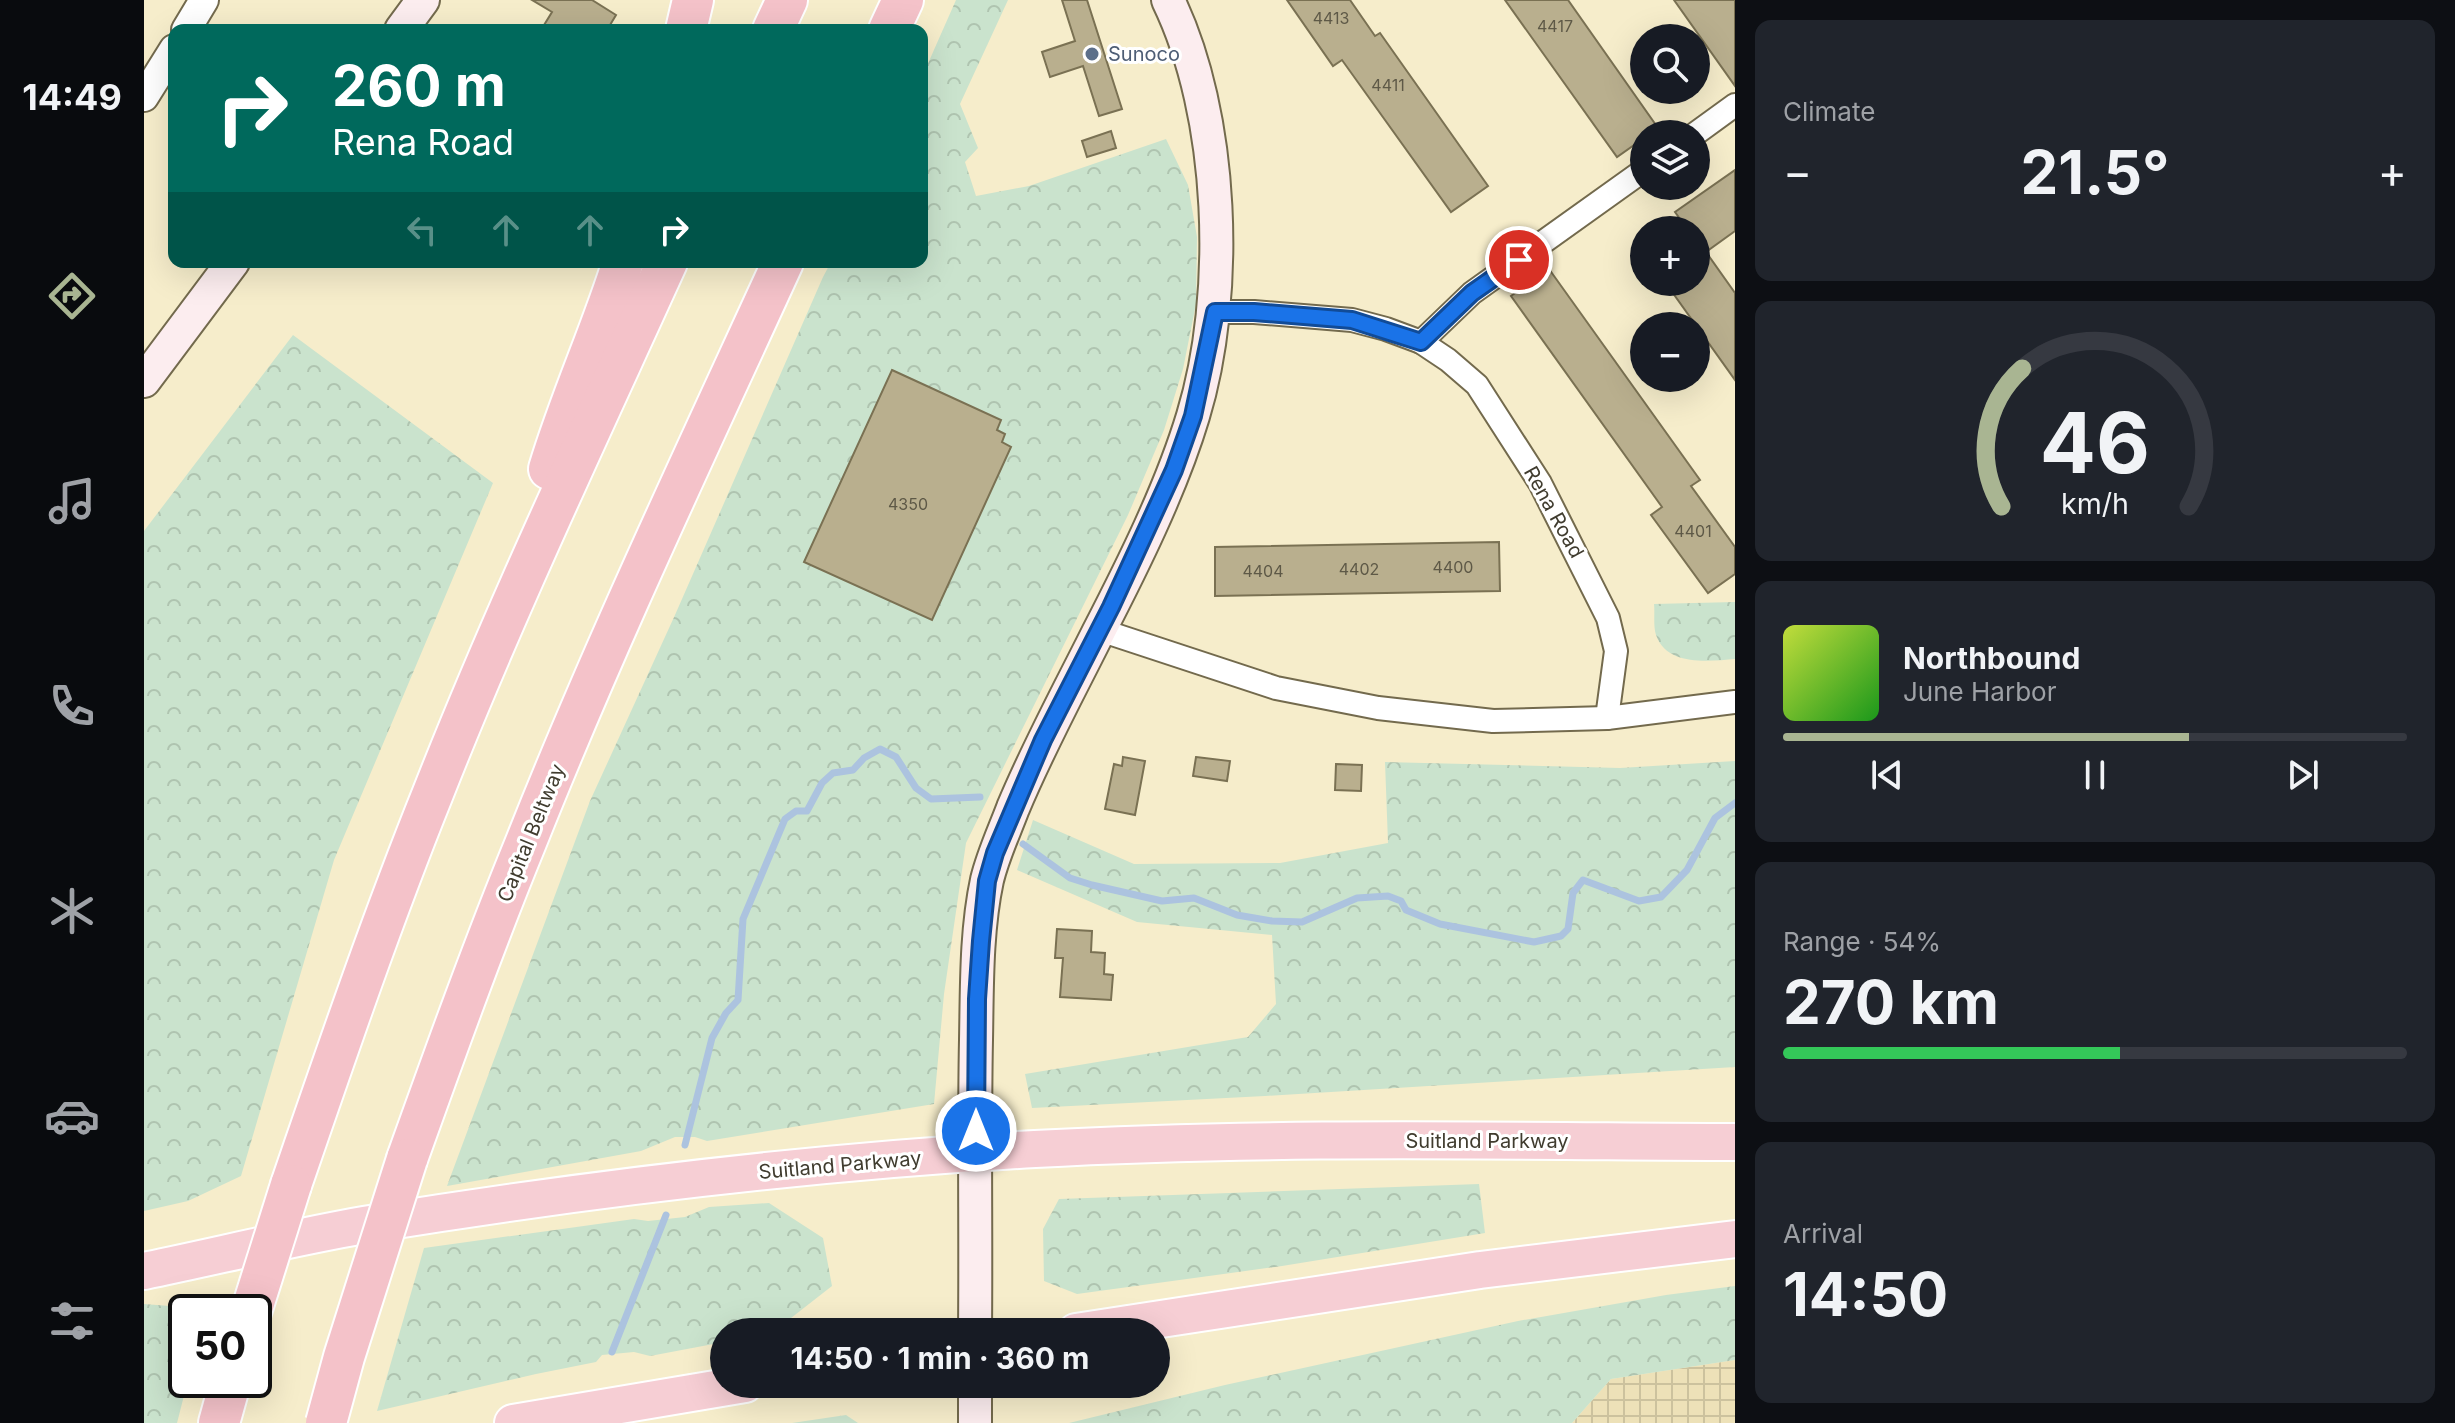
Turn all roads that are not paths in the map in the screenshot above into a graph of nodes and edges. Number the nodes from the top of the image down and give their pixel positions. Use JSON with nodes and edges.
{"nodes":[{"id":1,"x":204,"y":0,"type":"edge"},
{"id":2,"x":423,"y":0,"type":"edge"},
{"id":3,"x":693,"y":0,"type":"edge"},
{"id":4,"x":787,"y":0,"type":"edge"},
{"id":5,"x":903,"y":0,"type":"edge"},
{"id":6,"x":1168,"y":0,"type":"edge"},
{"id":7,"x":190,"y":24,"type":"edge"},
{"id":8,"x":405,"y":24,"type":"edge"},
{"id":9,"x":687,"y":24,"type":"edge"},
{"id":10,"x":776,"y":24,"type":"edge"},
{"id":11,"x":892,"y":24,"type":"edge"},
{"id":12,"x":168,"y":59,"type":"edge"},
{"id":13,"x":144,"y":97,"type":"edge"},
{"id":14,"x":1735,"y":105,"type":"edge"},
{"id":15,"x":1710,"y":123,"type":"edge"},
{"id":16,"x":1630,"y":180,"type":"edge"},
{"id":17,"x":229,"y":268,"type":"edge"},
{"id":18,"x":621,"y":268,"type":"edge"},
{"id":19,"x":664,"y":268,"type":"edge"},
{"id":20,"x":780,"y":268,"type":"edge"},
{"id":21,"x":1215,"y":312,"type":"junction"},
{"id":22,"x":1421,"y":342,"type":"junction"},
{"id":23,"x":144,"y":381,"type":"edge"},
{"id":24,"x":1100,"y":630,"type":"junction"},
{"id":25,"x":498,"y":638,"type":"junction"},
{"id":26,"x":1735,"y":702,"type":"edge"},
{"id":27,"x":1607,"y":718,"type":"junction"},
{"id":28,"x":1735,"y":1142,"type":"edge"},
{"id":29,"x":976,"y":1154,"type":"junction"},
{"id":30,"x":1735,"y":1239,"type":"edge"},
{"id":31,"x":144,"y":1271,"type":"edge"},
{"id":32,"x":257,"y":1294,"type":"edge"},
{"id":33,"x":975,"y":1318,"type":"edge"},
{"id":34,"x":1167,"y":1318,"type":"edge"},
{"id":35,"x":710,"y":1390,"type":"edge"},
{"id":36,"x":226,"y":1398,"type":"edge"},
{"id":37,"x":975,"y":1398,"type":"edge"},
{"id":38,"x":219,"y":1423,"type":"edge"},
{"id":39,"x":326,"y":1423,"type":"edge"},
{"id":40,"x":513,"y":1423,"type":"edge"},
{"id":41,"x":975,"y":1423,"type":"edge"}],
"edges":[{"from":1,"to":7,"type":"street"},
{"from":2,"to":8,"type":"main road"},
{"from":3,"to":9,"type":"highway"},
{"from":4,"to":10,"type":"highway"},
{"from":5,"to":11,"type":"highway"},
{"from":6,"to":21,"type":"main road"},
{"from":12,"to":13,"type":"street"},
{"from":14,"to":15,"type":"street"},
{"from":16,"to":22,"type":"street"},
{"from":17,"to":23,"type":"main road"},
{"from":18,"to":25,"type":"highway"},
{"from":19,"to":25,"type":"highway"},
{"from":20,"to":39,"type":"highway","name":"Capital Beltway","bridge":true},
{"from":21,"to":22,"type":"street","name":"Rena Road"},
{"from":21,"to":24,"type":"main road"},
{"from":22,"to":27,"type":"street","name":"Rena Road"},
{"from":24,"to":27,"type":"street"},
{"from":24,"to":29,"type":"main road"},
{"from":25,"to":32,"type":"highway","bridge":true},
{"from":26,"to":27,"type":"street"},
{"from":28,"to":29,"type":"highway","name":"Suitland Parkway"},
{"from":29,"to":31,"type":"highway","name":"Suitland Parkway"},
{"from":29,"to":33,"type":"main road"},
{"from":30,"to":34,"type":"highway"},
{"from":35,"to":40,"type":"highway"},
{"from":36,"to":38,"type":"highway"},
{"from":37,"to":41,"type":"main road"}]}
